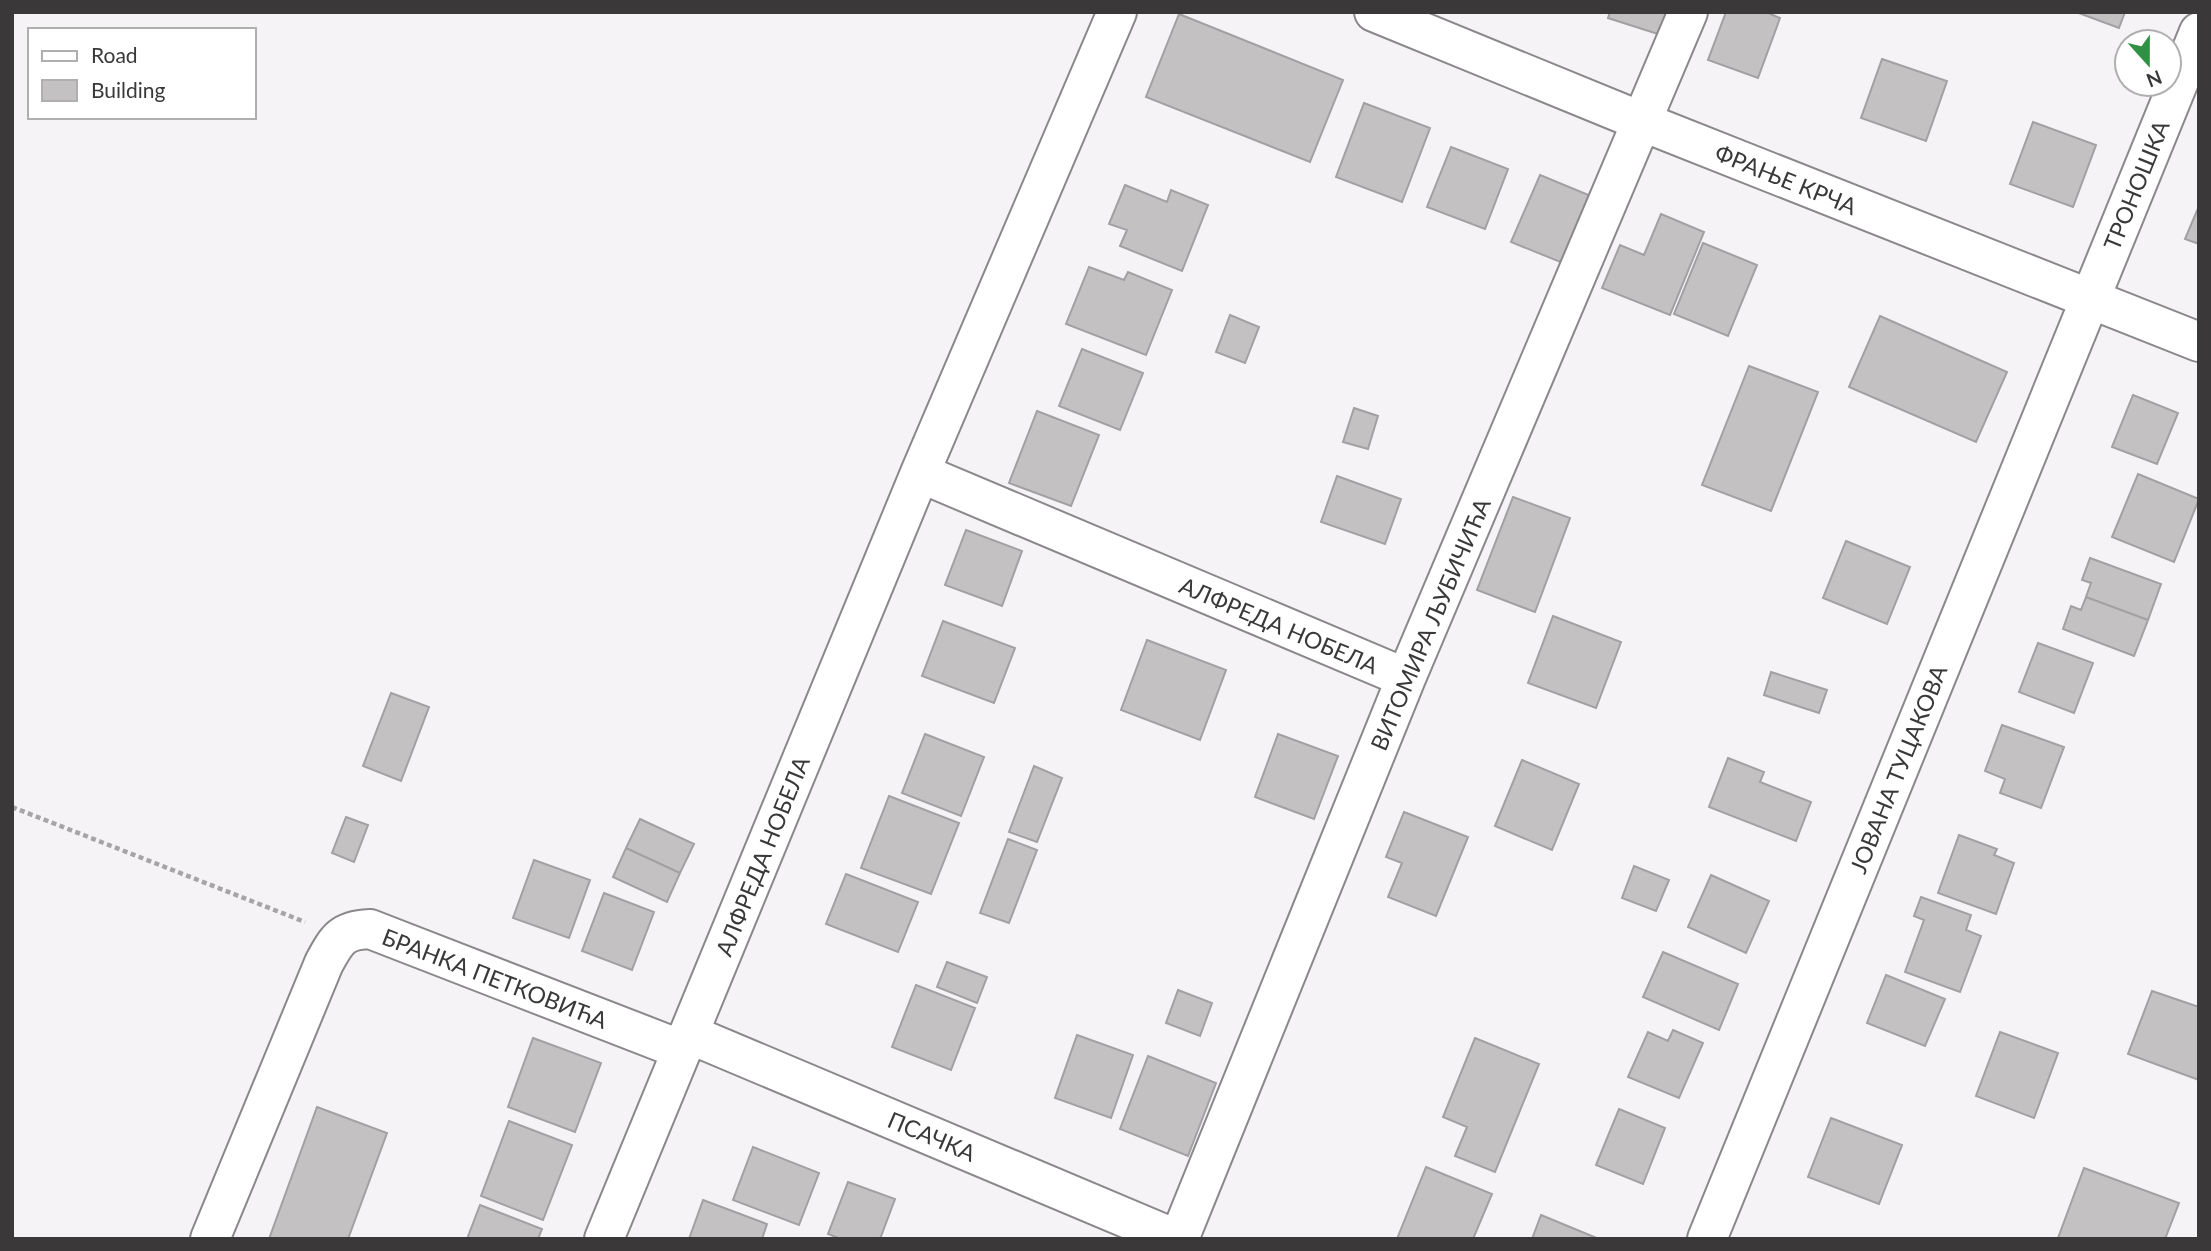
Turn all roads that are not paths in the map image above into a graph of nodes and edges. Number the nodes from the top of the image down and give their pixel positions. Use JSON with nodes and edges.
{"nodes":[{"id":1,"x":1117,"y":12,"type":"edge"},
{"id":2,"x":1374,"y":12,"type":"edge"},
{"id":3,"x":1688,"y":12,"type":"edge"},
{"id":4,"x":2199,"y":32,"type":"edge"},
{"id":5,"x":1643,"y":122,"type":"junction"},
{"id":6,"x":2088,"y":300,"type":"junction"},
{"id":7,"x":2199,"y":342,"type":"edge"},
{"id":8,"x":920,"y":473,"type":"junction"},
{"id":9,"x":1406,"y":678,"type":"junction"},
{"id":10,"x":686,"y":1042,"type":"junction"},
{"id":11,"x":210,"y":1239,"type":"edge"},
{"id":12,"x":604,"y":1239,"type":"edge"},
{"id":13,"x":1177,"y":1239,"type":"edge"},
{"id":14,"x":1707,"y":1239,"type":"edge"}],
"edges":[{"from":1,"to":8,"type":"street","name":"АЛФРЕДА НОБЕЛА"},
{"from":2,"to":5,"type":"street","name":"ФРАЊЕ КРЧА"},
{"from":3,"to":5,"type":"street","name":"ВИТОМИРА ЉУБИЧИЋА"},
{"from":4,"to":6,"type":"street","name":"ТРОНОШКА"},
{"from":5,"to":6,"type":"street","name":"ФРАЊЕ КРЧА"},
{"from":5,"to":9,"type":"street","name":"ВИТОМИРА ЉУБИЧИЋА"},
{"from":6,"to":7,"type":"street","name":"ФРАЊЕ КРЧА"},
{"from":6,"to":14,"type":"street","name":"ЈОВАНА ТУЦАКОВА"},
{"from":8,"to":9,"type":"street","name":"АЛФРЕДА НОБЕЛА"},
{"from":8,"to":10,"type":"street","name":"АЛФРЕДА НОБЕЛА"},
{"from":9,"to":13,"type":"street","name":"ВИТОМИРА ЉУБИЧИЋА"},
{"from":10,"to":11,"type":"street","name":"БРАНКА ПЕТКОВИЋА"},
{"from":10,"to":12,"type":"street","name":"АЛФРЕДА НОБЕЛА"},
{"from":10,"to":13,"type":"street","name":"ПСАЧКА"}]}
